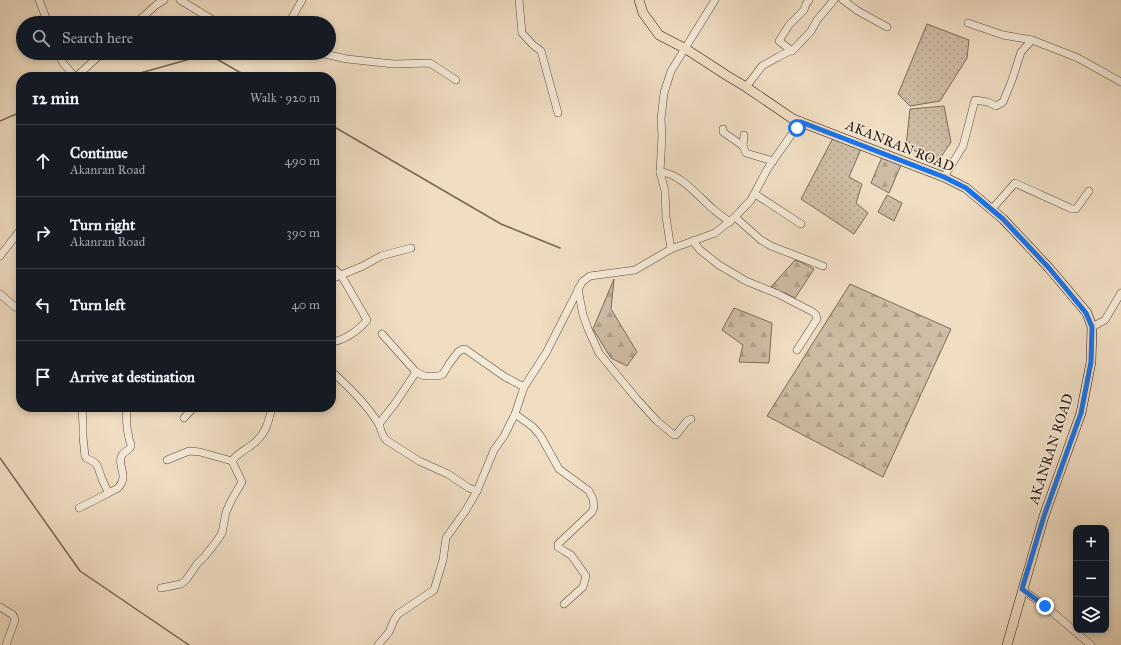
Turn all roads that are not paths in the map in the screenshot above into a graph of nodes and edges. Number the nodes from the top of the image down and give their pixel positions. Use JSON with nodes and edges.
{"nodes":[{"id":1,"x":40,"y":0,"type":"edge"},
{"id":2,"x":164,"y":0,"type":"edge"},
{"id":3,"x":180,"y":0,"type":"edge"},
{"id":4,"x":302,"y":0,"type":"edge"},
{"id":5,"x":519,"y":0,"type":"edge"},
{"id":6,"x":639,"y":0,"type":"edge"},
{"id":7,"x":715,"y":0,"type":"edge"},
{"id":8,"x":809,"y":0,"type":"edge"},
{"id":9,"x":834,"y":0,"type":"edge"},
{"id":10,"x":843,"y":0,"type":"edge"},
{"id":11,"x":46,"y":16,"type":"edge"},
{"id":12,"x":144,"y":16,"type":"edge"},
{"id":13,"x":206,"y":16,"type":"edge"},
{"id":14,"x":293,"y":16,"type":"edge"},
{"id":15,"x":968,"y":23,"type":"dead end"},
{"id":16,"x":887,"y":27,"type":"dead end"},
{"id":17,"x":1032,"y":40,"type":"junction"},
{"id":18,"x":686,"y":49,"type":"junction"},
{"id":19,"x":792,"y":50,"type":"junction"},
{"id":20,"x":336,"y":57,"type":"edge"},
{"id":21,"x":62,"y":60,"type":"edge"},
{"id":22,"x":94,"y":60,"type":"edge"},
{"id":23,"x":71,"y":72,"type":"edge"},
{"id":24,"x":81,"y":72,"type":"edge"},
{"id":25,"x":456,"y":80,"type":"dead end"},
{"id":26,"x":1121,"y":82,"type":"edge"},
{"id":27,"x":746,"y":87,"type":"junction"},
{"id":28,"x":558,"y":113,"type":"dead end"},
{"id":29,"x":801,"y":122,"type":"junction"},
{"id":30,"x":724,"y":129,"type":"dead end"},
{"id":31,"x":744,"y":135,"type":"dead end"},
{"id":32,"x":743,"y":146,"type":"junction"},
{"id":33,"x":773,"y":161,"type":"junction"},
{"id":34,"x":660,"y":172,"type":"junction"},
{"id":35,"x":944,"y":177,"type":"junction"},
{"id":36,"x":1089,"y":191,"type":"dead end"},
{"id":37,"x":754,"y":194,"type":"junction"},
{"id":38,"x":992,"y":210,"type":"junction"},
{"id":39,"x":733,"y":220,"type":"junction"},
{"id":40,"x":801,"y":224,"type":"dead end"},
{"id":41,"x":16,"y":235,"type":"edge"},
{"id":42,"x":693,"y":241,"type":"junction"},
{"id":43,"x":411,"y":248,"type":"dead end"},
{"id":44,"x":671,"y":249,"type":"junction"},
{"id":45,"x":0,"y":256,"type":"edge"},
{"id":46,"x":823,"y":266,"type":"dead end"},
{"id":47,"x":336,"y":270,"type":"edge"},
{"id":48,"x":342,"y":275,"type":"junction"},
{"id":49,"x":336,"y":277,"type":"edge"},
{"id":50,"x":578,"y":290,"type":"junction"},
{"id":51,"x":1121,"y":293,"type":"edge"},
{"id":52,"x":0,"y":294,"type":"edge"},
{"id":53,"x":16,"y":307,"type":"edge"},
{"id":54,"x":1092,"y":327,"type":"junction"},
{"id":55,"x":382,"y":334,"type":"dead end"},
{"id":56,"x":336,"y":342,"type":"edge"},
{"id":57,"x":797,"y":350,"type":"dead end"},
{"id":58,"x":416,"y":372,"type":"junction"},
{"id":59,"x":336,"y":375,"type":"edge"},
{"id":60,"x":524,"y":388,"type":"junction"},
{"id":61,"x":82,"y":412,"type":"edge"},
{"id":62,"x":126,"y":412,"type":"edge"},
{"id":63,"x":189,"y":412,"type":"edge"},
{"id":64,"x":271,"y":412,"type":"edge"},
{"id":65,"x":515,"y":414,"type":"junction"},
{"id":66,"x":184,"y":418,"type":"dead end"},
{"id":67,"x":691,"y":419,"type":"dead end"},
{"id":68,"x":379,"y":424,"type":"junction"},
{"id":69,"x":167,"y":460,"type":"dead end"},
{"id":70,"x":232,"y":461,"type":"junction"},
{"id":71,"x":477,"y":491,"type":"junction"},
{"id":72,"x":108,"y":492,"type":"junction"},
{"id":73,"x":79,"y":508,"type":"dead end"},
{"id":74,"x":161,"y":588,"type":"dead end"},
{"id":75,"x":1022,"y":589,"type":"junction"},
{"id":76,"x":564,"y":604,"type":"dead end"},
{"id":77,"x":0,"y":607,"type":"edge"},
{"id":78,"x":6,"y":645,"type":"edge"},
{"id":79,"x":378,"y":645,"type":"edge"},
{"id":80,"x":1007,"y":645,"type":"edge"},
{"id":81,"x":1091,"y":645,"type":"edge"}],
"edges":[{"from":1,"to":11,"type":"street"},
{"from":2,"to":12,"type":"street"},
{"from":3,"to":13,"type":"street"},
{"from":4,"to":14,"type":"street"},
{"from":5,"to":28,"type":"street"},
{"from":6,"to":18,"type":"main road","name":"AKANRAN ROAD"},
{"from":7,"to":18,"type":"street"},
{"from":8,"to":19,"type":"street"},
{"from":9,"to":19,"type":"street"},
{"from":10,"to":16,"type":"street"},
{"from":15,"to":17,"type":"street"},
{"from":17,"to":26,"type":"street"},
{"from":17,"to":35,"type":"street"},
{"from":18,"to":27,"type":"main road","name":"AKANRAN ROAD"},
{"from":18,"to":34,"type":"street"},
{"from":19,"to":27,"type":"street"},
{"from":20,"to":25,"type":"street"},
{"from":21,"to":23,"type":"street"},
{"from":22,"to":24,"type":"street"},
{"from":27,"to":29,"type":"main road","name":"AKANRAN ROAD"},
{"from":29,"to":33,"type":"street"},
{"from":29,"to":35,"type":"main road","name":"AKANRAN ROAD"},
{"from":30,"to":32,"type":"street"},
{"from":31,"to":32,"type":"street"},
{"from":32,"to":33,"type":"street"},
{"from":33,"to":37,"type":"street"},
{"from":34,"to":39,"type":"street"},
{"from":34,"to":44,"type":"street"},
{"from":35,"to":38,"type":"main road","name":"AKANRAN ROAD"},
{"from":36,"to":38,"type":"street"},
{"from":37,"to":39,"type":"street"},
{"from":37,"to":40,"type":"street"},
{"from":38,"to":54,"type":"main road","name":"AKANRAN ROAD"},
{"from":39,"to":42,"type":"street"},
{"from":39,"to":46,"type":"street"},
{"from":41,"to":45,"type":"street"},
{"from":42,"to":44,"type":"street"},
{"from":42,"to":57,"type":"street"},
{"from":43,"to":48,"type":"street"},
{"from":44,"to":50,"type":"street"},
{"from":47,"to":48,"type":"street"},
{"from":48,"to":49,"type":"street"},
{"from":48,"to":56,"type":"street"},
{"from":50,"to":60,"type":"street"},
{"from":50,"to":67,"type":"street"},
{"from":51,"to":54,"type":"street"},
{"from":52,"to":53,"type":"street"},
{"from":54,"to":75,"type":"main road","name":"AKANRAN ROAD"},
{"from":55,"to":58,"type":"street"},
{"from":58,"to":60,"type":"street"},
{"from":58,"to":68,"type":"street"},
{"from":59,"to":68,"type":"street"},
{"from":60,"to":65,"type":"street"},
{"from":61,"to":72,"type":"street"},
{"from":62,"to":72,"type":"street"},
{"from":63,"to":66,"type":"street"},
{"from":64,"to":70,"type":"street"},
{"from":65,"to":71,"type":"street"},
{"from":65,"to":76,"type":"street"},
{"from":68,"to":71,"type":"street"},
{"from":69,"to":70,"type":"street"},
{"from":70,"to":74,"type":"street"},
{"from":71,"to":79,"type":"street"},
{"from":72,"to":73,"type":"street"},
{"from":75,"to":80,"type":"main road","name":"AKANRAN ROAD"},
{"from":75,"to":81,"type":"street"},
{"from":77,"to":78,"type":"street"}]}
